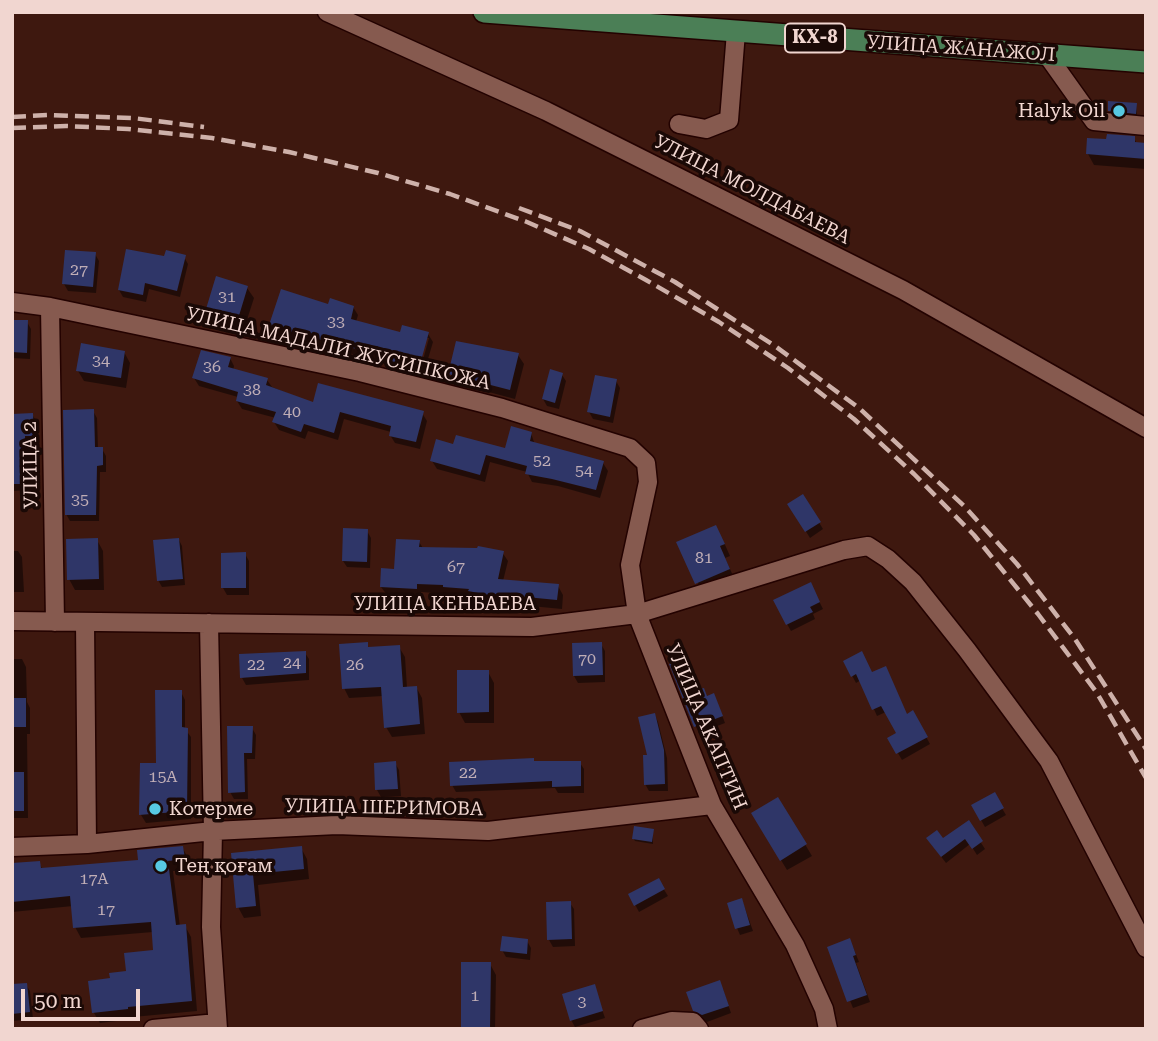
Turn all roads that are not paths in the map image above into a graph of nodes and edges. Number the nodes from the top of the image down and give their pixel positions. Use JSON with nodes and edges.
{"nodes":[{"id":1,"x":327,"y":12,"type":"edge"},
{"id":2,"x":484,"y":12,"type":"edge"},
{"id":3,"x":736,"y":32,"type":"junction"},
{"id":4,"x":1047,"y":55,"type":"junction"},
{"id":5,"x":1146,"y":62,"type":"edge"},
{"id":6,"x":679,"y":124,"type":"dead end"},
{"id":7,"x":1146,"y":126,"type":"edge"},
{"id":8,"x":12,"y":302,"type":"edge"},
{"id":9,"x":50,"y":307,"type":"junction"},
{"id":10,"x":1146,"y":428,"type":"edge"},
{"id":11,"x":646,"y":463,"type":"joint"},
{"id":12,"x":637,"y":614,"type":"junction"},
{"id":13,"x":12,"y":621,"type":"edge"},
{"id":14,"x":55,"y":622,"type":"junction"},
{"id":15,"x":85,"y":622,"type":"junction"},
{"id":16,"x":209,"y":624,"type":"junction"},
{"id":17,"x":712,"y":805,"type":"junction"},
{"id":18,"x":213,"y":831,"type":"junction"},
{"id":19,"x":87,"y":844,"type":"junction"},
{"id":20,"x":12,"y":847,"type":"edge"},
{"id":21,"x":1146,"y":948,"type":"edge"},
{"id":22,"x":218,"y":1026,"type":"edge"},
{"id":23,"x":153,"y":1029,"type":"edge"},
{"id":24,"x":642,"y":1029,"type":"edge"},
{"id":25,"x":699,"y":1029,"type":"edge"},
{"id":26,"x":828,"y":1029,"type":"edge"}],
"edges":[{"from":1,"to":10,"type":"street","name":"УЛИЦА МОЛДАБАЕВА"},
{"from":2,"to":3,"type":"main road","name":"УЛИЦА ЖАНАЖОЛ","number":"КХ-8"},
{"from":3,"to":4,"type":"main road","name":"УЛИЦА ЖАНАЖОЛ","number":"КХ-8"},
{"from":3,"to":6,"type":"street"},
{"from":4,"to":5,"type":"main road","name":"УЛИЦА ЖАНАЖОЛ","number":"КХ-8"},
{"from":4,"to":7,"type":"street"},
{"from":8,"to":9,"type":"street","name":"УЛИЦА МАДАЛИ ЖУСИПКОЖА"},
{"from":9,"to":11,"type":"street","name":"УЛИЦА МАДАЛИ ЖУСИПКОЖА"},
{"from":9,"to":14,"type":"street","name":"УЛИЦА 2"},
{"from":11,"to":12,"type":"street","name":"УЛИЦА АКАПТИН"},
{"from":12,"to":16,"type":"street","name":"УЛИЦА КЕНБАЕВА"},
{"from":12,"to":17,"type":"street","name":"УЛИЦА АКАПТИН"},
{"from":12,"to":21,"type":"street","name":"УЛИЦА КЕНБАЕВА"},
{"from":13,"to":14,"type":"street","name":"УЛИЦА КЕНБАЕВА"},
{"from":14,"to":15,"type":"street","name":"УЛИЦА КЕНБАЕВА"},
{"from":15,"to":16,"type":"street","name":"УЛИЦА КЕНБАЕВА"},
{"from":15,"to":19,"type":"street"},
{"from":16,"to":18,"type":"street"},
{"from":17,"to":18,"type":"street","name":"УЛИЦА ШЕРИМОВА"},
{"from":17,"to":26,"type":"street","name":"УЛИЦА АКАПТИН"},
{"from":18,"to":19,"type":"street","name":"УЛИЦА ШЕРИМОВА"},
{"from":18,"to":22,"type":"street"},
{"from":19,"to":20,"type":"street","name":"УЛИЦА ШЕРИМОВА"},
{"from":22,"to":23,"type":"street"},
{"from":24,"to":25,"type":"street"}]}
